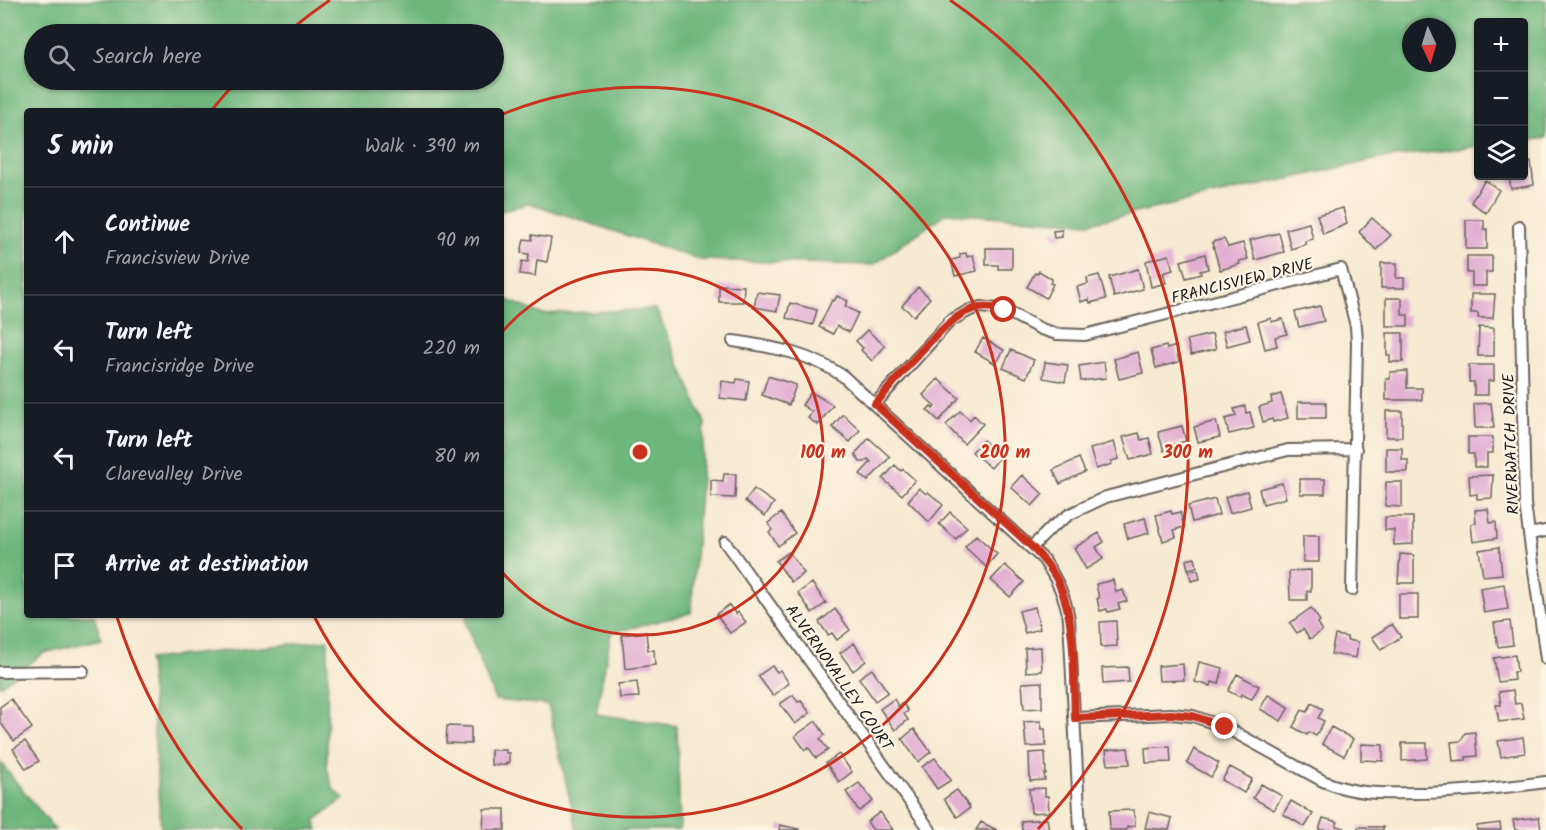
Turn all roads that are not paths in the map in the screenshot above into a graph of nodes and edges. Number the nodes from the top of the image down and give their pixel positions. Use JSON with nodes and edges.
{"nodes":[{"id":1,"x":1519,"y":226,"type":"dead end"},
{"id":2,"x":733,"y":341,"type":"dead end"},
{"id":3,"x":875,"y":404,"type":"junction"},
{"id":4,"x":1356,"y":449,"type":"junction"},
{"id":5,"x":1546,"y":531,"type":"edge"},
{"id":6,"x":1529,"y":534,"type":"junction"},
{"id":7,"x":725,"y":542,"type":"dead end"},
{"id":8,"x":1032,"y":547,"type":"junction"},
{"id":9,"x":1353,"y":590,"type":"dead end"},
{"id":10,"x":1546,"y":659,"type":"edge"},
{"id":11,"x":83,"y":671,"type":"dead end"},
{"id":12,"x":0,"y":672,"type":"edge"},
{"id":13,"x":1075,"y":718,"type":"junction"},
{"id":14,"x":1546,"y":782,"type":"edge"},
{"id":15,"x":930,"y":830,"type":"edge"},
{"id":16,"x":1080,"y":830,"type":"edge"}],
"edges":[{"from":1,"to":6,"type":"street","name":"RIVERWATCH DRIVE"},
{"from":2,"to":3,"type":"street"},
{"from":3,"to":4,"type":"street","name":"FRANCISVIEW DRIVE"},
{"from":3,"to":8,"type":"street"},
{"from":4,"to":8,"type":"street"},
{"from":4,"to":9,"type":"street","name":"FRANCISVIEW DRIVE"},
{"from":5,"to":6,"type":"street"},
{"from":6,"to":10,"type":"street","name":"RIVERWATCH DRIVE"},
{"from":7,"to":15,"type":"street","name":"ALVERNOVALLEY COURT"},
{"from":8,"to":13,"type":"street"},
{"from":11,"to":12,"type":"street"},
{"from":13,"to":14,"type":"street"},
{"from":13,"to":16,"type":"street"}]}
